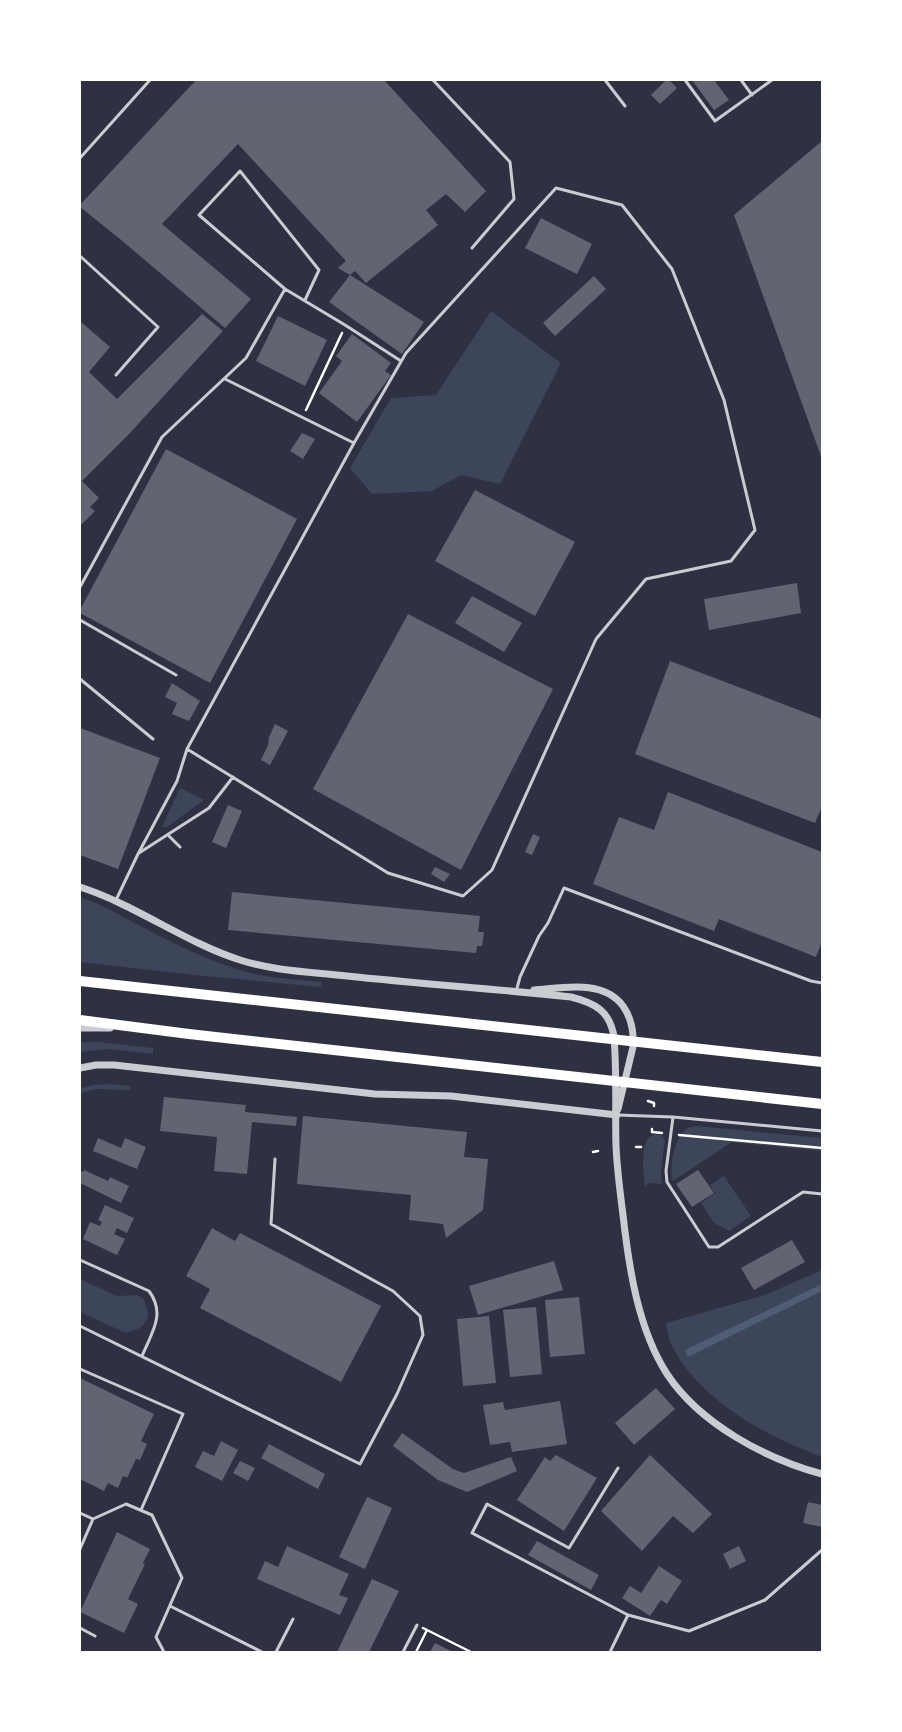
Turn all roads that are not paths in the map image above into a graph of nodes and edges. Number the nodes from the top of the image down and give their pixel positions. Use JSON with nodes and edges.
{"nodes":[{"id":1,"x":150,"y":80,"type":"edge"},
{"id":2,"x":433,"y":80,"type":"edge"},
{"id":3,"x":606,"y":80,"type":"edge"},
{"id":4,"x":685,"y":80,"type":"edge"},
{"id":5,"x":741,"y":80,"type":"edge"},
{"id":6,"x":772,"y":80,"type":"edge"},
{"id":7,"x":752,"y":95,"type":"junction"},
{"id":8,"x":625,"y":106,"type":"dead end"},
{"id":9,"x":80,"y":158,"type":"edge"},
{"id":10,"x":472,"y":248,"type":"dead end"},
{"id":11,"x":80,"y":256,"type":"edge"},
{"id":12,"x":285,"y":289,"type":"junction"},
{"id":13,"x":305,"y":300,"type":"junction"},
{"id":14,"x":401,"y":361,"type":"junction"},
{"id":15,"x":116,"y":375,"type":"dead end"},
{"id":16,"x":225,"y":379,"type":"junction"},
{"id":17,"x":354,"y":443,"type":"junction"},
{"id":18,"x":80,"y":587,"type":"edge"},
{"id":19,"x":80,"y":620,"type":"edge"},
{"id":20,"x":176,"y":675,"type":"dead end"},
{"id":21,"x":80,"y":679,"type":"edge"},
{"id":22,"x":153,"y":739,"type":"dead end"},
{"id":23,"x":187,"y":749,"type":"junction"},
{"id":24,"x":233,"y":777,"type":"junction"},
{"id":25,"x":168,"y":835,"type":"junction"},
{"id":26,"x":180,"y":847,"type":"dead end"},
{"id":27,"x":138,"y":854,"type":"junction"},
{"id":28,"x":80,"y":887,"type":"edge"},
{"id":29,"x":116,"y":900,"type":"junction"},
{"id":30,"x":80,"y":981,"type":"edge"},
{"id":31,"x":822,"y":983,"type":"edge"},
{"id":32,"x":516,"y":992,"type":"junction"},
{"id":33,"x":80,"y":1020,"type":"edge"},
{"id":34,"x":80,"y":1028,"type":"edge"},
{"id":35,"x":156,"y":1030,"type":"junction"},
{"id":36,"x":822,"y":1062,"type":"edge"},
{"id":37,"x":80,"y":1068,"type":"edge"},
{"id":38,"x":822,"y":1104,"type":"edge"},
{"id":39,"x":617,"y":1115,"type":"junction"},
{"id":40,"x":672,"y":1117,"type":"junction"},
{"id":41,"x":822,"y":1131,"type":"edge"},
{"id":42,"x":275,"y":1159,"type":"dead end"},
{"id":43,"x":822,"y":1194,"type":"edge"},
{"id":44,"x":80,"y":1260,"type":"edge"},
{"id":45,"x":80,"y":1326,"type":"edge"},
{"id":46,"x":142,"y":1356,"type":"junction"},
{"id":47,"x":80,"y":1369,"type":"edge"},
{"id":48,"x":618,"y":1468,"type":"dead end"},
{"id":49,"x":822,"y":1474,"type":"edge"},
{"id":50,"x":141,"y":1510,"type":"junction"},
{"id":51,"x":80,"y":1513,"type":"edge"},
{"id":52,"x":93,"y":1519,"type":"junction"},
{"id":53,"x":80,"y":1549,"type":"edge"},
{"id":54,"x":822,"y":1550,"type":"edge"},
{"id":55,"x":170,"y":1606,"type":"junction"},
{"id":56,"x":628,"y":1615,"type":"junction"},
{"id":57,"x":293,"y":1619,"type":"dead end"},
{"id":58,"x":417,"y":1625,"type":"road end"},
{"id":59,"x":80,"y":1628,"type":"edge"},
{"id":60,"x":95,"y":1636,"type":"dead end"},
{"id":61,"x":164,"y":1652,"type":"edge"},
{"id":62,"x":262,"y":1652,"type":"edge"},
{"id":63,"x":276,"y":1652,"type":"edge"},
{"id":64,"x":403,"y":1652,"type":"edge"},
{"id":65,"x":610,"y":1652,"type":"edge"}],
"edges":[{"from":1,"to":9,"type":"lane"},
{"from":2,"to":10,"type":"lane"},
{"from":3,"to":8,"type":"lane"},
{"from":4,"to":7,"type":"lane"},
{"from":5,"to":7,"type":"lane"},
{"from":6,"to":7,"type":"lane"},
{"from":11,"to":15,"type":"lane"},
{"from":12,"to":13,"type":"lane"},
{"from":12,"to":13,"type":"lane"},
{"from":12,"to":16,"type":"lane"},
{"from":13,"to":14,"type":"lane"},
{"from":14,"to":17,"type":"lane"},
{"from":14,"to":24,"type":"lane"},
{"from":16,"to":17,"type":"lane"},
{"from":16,"to":18,"type":"lane"},
{"from":17,"to":23,"type":"lane"},
{"from":19,"to":20,"type":"lane"},
{"from":21,"to":22,"type":"lane"},
{"from":23,"to":24,"type":"lane"},
{"from":23,"to":27,"type":"lane"},
{"from":24,"to":25,"type":"lane"},
{"from":25,"to":26,"type":"lane"},
{"from":25,"to":27,"type":"lane"},
{"from":27,"to":29,"type":"lane"},
{"from":28,"to":29,"type":"street"},
{"from":29,"to":32,"type":"street"},
{"from":30,"to":36,"type":"main road"},
{"from":31,"to":32,"type":"lane"},
{"from":32,"to":39,"type":"street"},
{"from":32,"to":39,"type":"street"},
{"from":33,"to":35,"type":"main road"},
{"from":34,"to":35,"type":"street"},
{"from":35,"to":38,"type":"main road"},
{"from":37,"to":39,"type":"street"},
{"from":39,"to":40,"type":"lane"},
{"from":39,"to":49,"type":"street"},
{"from":40,"to":41,"type":"lane"},
{"from":40,"to":43,"type":"lane"},
{"from":42,"to":46,"type":"lane"},
{"from":44,"to":46,"type":"lane"},
{"from":45,"to":46,"type":"lane"},
{"from":47,"to":50,"type":"lane"},
{"from":48,"to":56,"type":"lane"},
{"from":50,"to":52,"type":"lane"},
{"from":50,"to":55,"type":"lane"},
{"from":51,"to":52,"type":"lane"},
{"from":52,"to":53,"type":"lane"},
{"from":54,"to":56,"type":"lane"},
{"from":55,"to":61,"type":"lane"},
{"from":55,"to":62,"type":"lane"},
{"from":56,"to":65,"type":"lane"},
{"from":57,"to":63,"type":"lane"},
{"from":58,"to":64,"type":"lane"},
{"from":59,"to":60,"type":"lane"}]}
